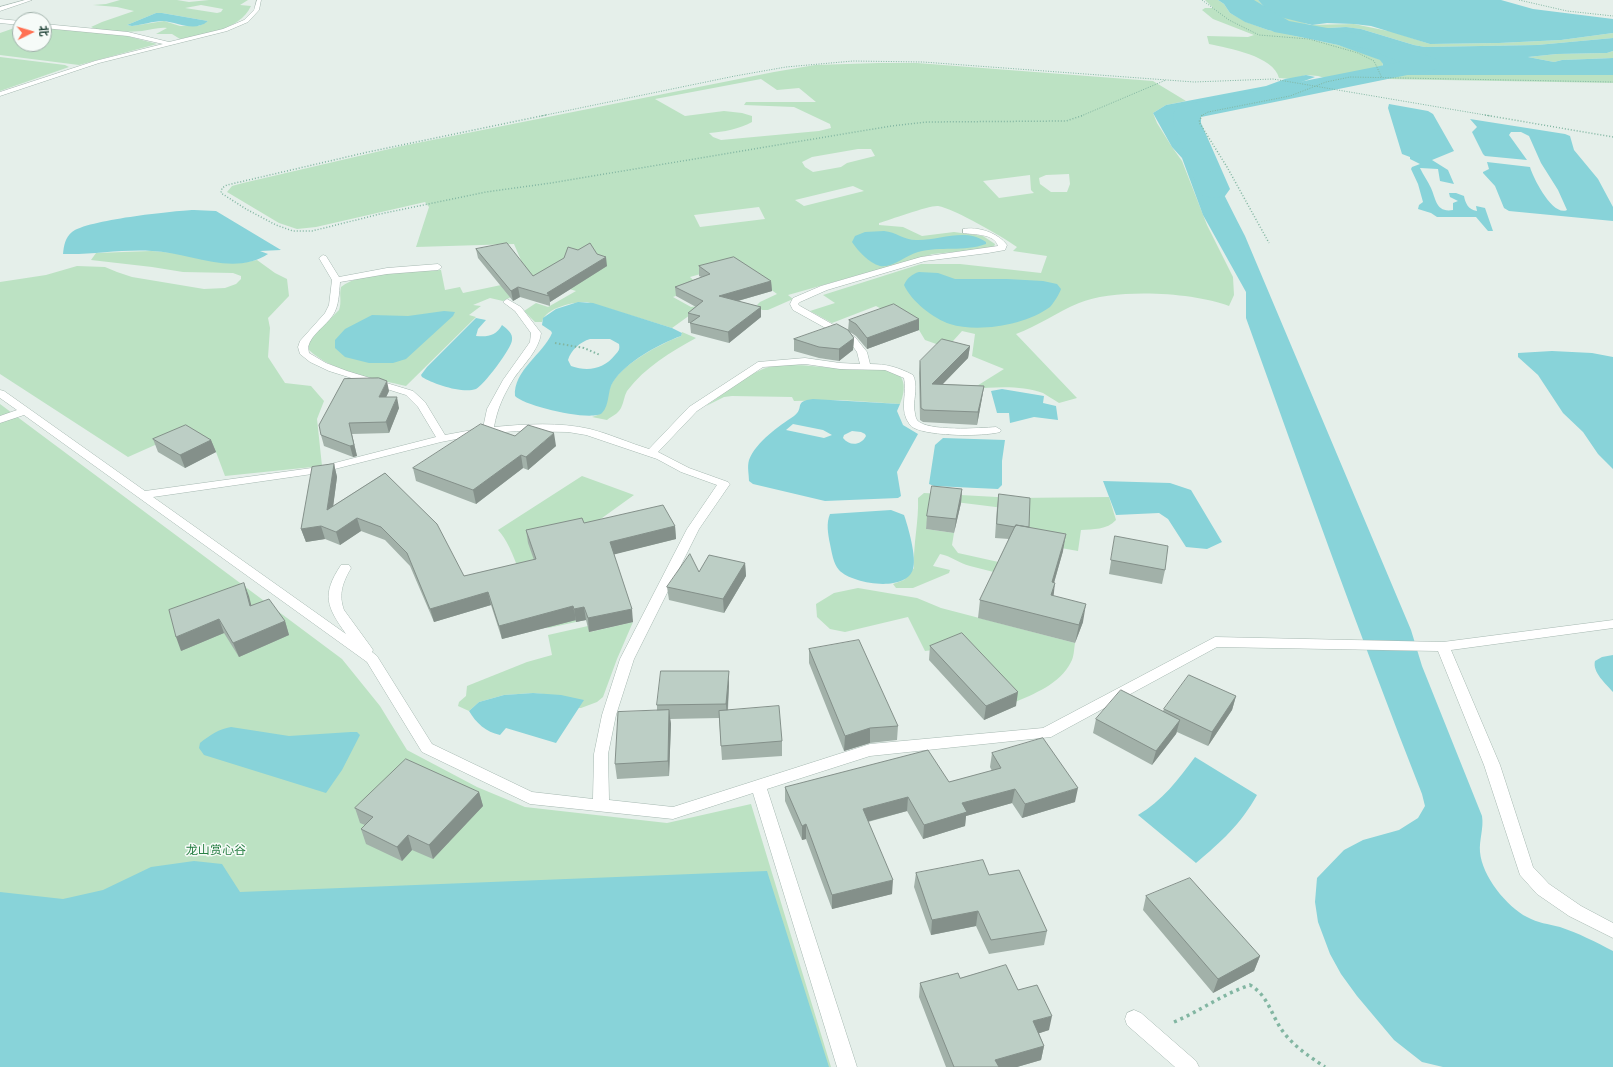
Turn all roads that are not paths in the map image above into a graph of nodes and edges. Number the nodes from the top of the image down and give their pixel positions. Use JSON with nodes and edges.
{"nodes":[{"id":1,"x":30,"y":0,"type":"edge"},
{"id":2,"x":260,"y":0,"type":"edge"},
{"id":3,"x":0,"y":9,"type":"edge"},
{"id":4,"x":0,"y":21,"type":"edge"},
{"id":5,"x":12,"y":22,"type":"edge"},
{"id":6,"x":52,"y":27,"type":"edge"},
{"id":7,"x":168,"y":44,"type":"junction"},
{"id":8,"x":0,"y":94,"type":"edge"},
{"id":9,"x":966,"y":230,"type":"dead end"},
{"id":10,"x":323,"y":258,"type":"dead end"},
{"id":11,"x":438,"y":267,"type":"dead end"},
{"id":12,"x":336,"y":280,"type":"junction"},
{"id":13,"x":507,"y":302,"type":"dead end"},
{"id":14,"x":866,"y":367,"type":"junction"},
{"id":15,"x":0,"y":393,"type":"edge"},
{"id":16,"x":25,"y":411,"type":"junction"},
{"id":17,"x":0,"y":420,"type":"edge"},
{"id":18,"x":996,"y":430,"type":"dead end"},
{"id":19,"x":488,"y":431,"type":"junction"},
{"id":20,"x":442,"y":438,"type":"junction"},
{"id":21,"x":650,"y":454,"type":"junction"},
{"id":22,"x":143,"y":495,"type":"junction"},
{"id":23,"x":345,"y":568,"type":"dead end"},
{"id":24,"x":1613,"y":624,"type":"edge"},
{"id":25,"x":1443,"y":647,"type":"junction"},
{"id":26,"x":372,"y":659,"type":"junction"},
{"id":27,"x":758,"y":785,"type":"junction"},
{"id":28,"x":600,"y":805,"type":"junction"},
{"id":29,"x":1613,"y":932,"type":"edge"},
{"id":30,"x":1141,"y":1025,"type":"road end"},
{"id":31,"x":847,"y":1067,"type":"edge"},
{"id":32,"x":1189,"y":1067,"type":"edge"}],
"edges":[{"from":1,"to":3,"type":"street"},
{"from":2,"to":7,"type":"street"},
{"from":4,"to":5,"type":"street"},
{"from":6,"to":7,"type":"street"},
{"from":7,"to":8,"type":"street"},
{"from":9,"to":14,"type":"street"},
{"from":10,"to":12,"type":"street"},
{"from":11,"to":12,"type":"street"},
{"from":12,"to":20,"type":"street"},
{"from":13,"to":19,"type":"street"},
{"from":14,"to":18,"type":"street"},
{"from":14,"to":21,"type":"street"},
{"from":15,"to":16,"type":"street"},
{"from":16,"to":17,"type":"street"},
{"from":16,"to":22,"type":"street"},
{"from":19,"to":20,"type":"street"},
{"from":19,"to":21,"type":"street"},
{"from":20,"to":22,"type":"street"},
{"from":21,"to":28,"type":"street"},
{"from":22,"to":26,"type":"street"},
{"from":23,"to":26,"type":"street"},
{"from":24,"to":25,"type":"street"},
{"from":25,"to":27,"type":"street"},
{"from":25,"to":29,"type":"street"},
{"from":26,"to":28,"type":"street"},
{"from":27,"to":28,"type":"street"},
{"from":27,"to":31,"type":"street"},
{"from":30,"to":32,"type":"street"}]}
